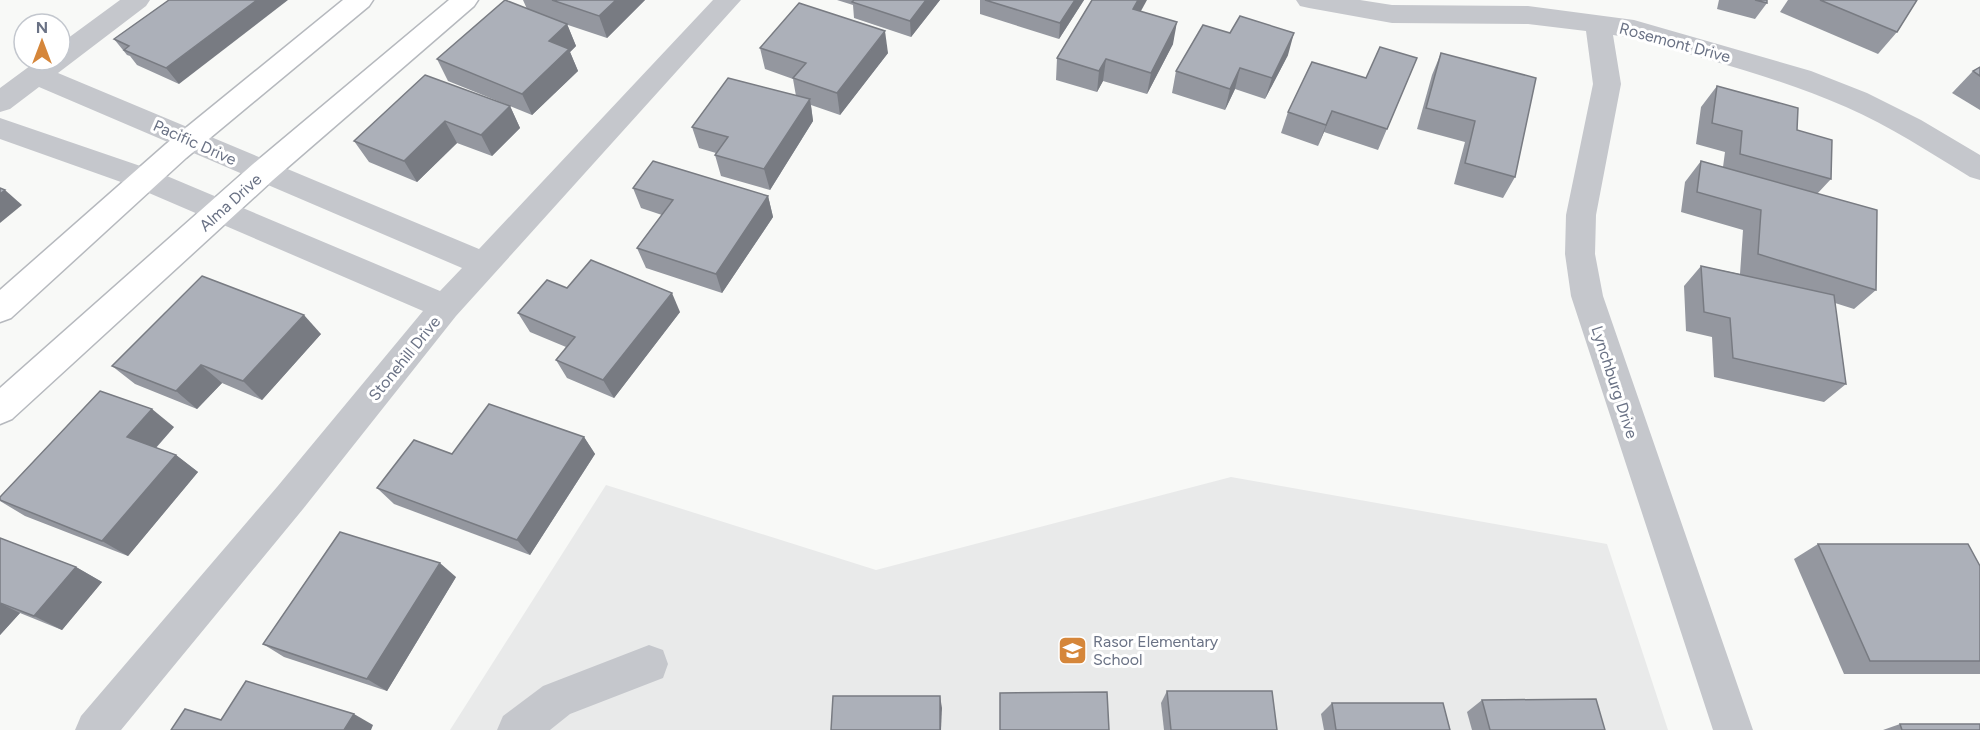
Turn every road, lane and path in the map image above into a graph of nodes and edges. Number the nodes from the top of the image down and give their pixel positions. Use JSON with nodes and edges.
{"nodes":[{"id":1,"x":137,"y":0,"type":"edge"},
{"id":2,"x":360,"y":0,"type":"edge"},
{"id":3,"x":465,"y":0,"type":"edge"},
{"id":4,"x":728,"y":0,"type":"edge"},
{"id":5,"x":1309,"y":0,"type":"edge"},
{"id":6,"x":1598,"y":23,"type":"junction"},
{"id":7,"x":72,"y":49,"type":"edge"},
{"id":8,"x":41,"y":72,"type":"edge"},
{"id":9,"x":67,"y":72,"type":"edge"},
{"id":10,"x":0,"y":102,"type":"edge"},
{"id":11,"x":0,"y":128,"type":"edge"},
{"id":12,"x":190,"y":140,"type":"junction"},
{"id":13,"x":1980,"y":169,"type":"edge"},
{"id":14,"x":263,"y":172,"type":"junction"},
{"id":15,"x":145,"y":179,"type":"junction"},
{"id":16,"x":220,"y":211,"type":"junction"},
{"id":17,"x":485,"y":265,"type":"junction"},
{"id":18,"x":445,"y":307,"type":"junction"},
{"id":19,"x":0,"y":309,"type":"edge"},
{"id":20,"x":0,"y":409,"type":"edge"},
{"id":21,"x":649,"y":664,"type":"dead end"},
{"id":22,"x":95,"y":730,"type":"edge"},
{"id":23,"x":517,"y":730,"type":"edge"},
{"id":24,"x":1733,"y":730,"type":"edge"}],
"edges":[{"from":1,"to":7,"type":"street"},
{"from":2,"to":12,"type":"main road"},
{"from":3,"to":14,"type":"main road","name":"Alma Drive"},
{"from":4,"to":17,"type":"street","name":"Stonehill Drive"},
{"from":5,"to":6,"type":"street","name":"Rosemont Drive"},
{"from":6,"to":13,"type":"street","name":"Rosemont Drive"},
{"from":6,"to":24,"type":"street","name":"Lynchburg Drive"},
{"from":8,"to":10,"type":"street"},
{"from":9,"to":12,"type":"street","name":"Pacific Drive"},
{"from":11,"to":15,"type":"street"},
{"from":12,"to":14,"type":"street","name":"Pacific Drive"},
{"from":12,"to":15,"type":"main road"},
{"from":14,"to":16,"type":"main road","name":"Alma Drive"},
{"from":14,"to":17,"type":"street","name":"Pacific Drive"},
{"from":15,"to":16,"type":"street"},
{"from":15,"to":19,"type":"main road"},
{"from":16,"to":18,"type":"street"},
{"from":16,"to":20,"type":"main road","name":"Alma Drive"},
{"from":17,"to":18,"type":"street","name":"Stonehill Drive"},
{"from":18,"to":22,"type":"street","name":"Stonehill Drive"},
{"from":21,"to":23,"type":"street"}]}
